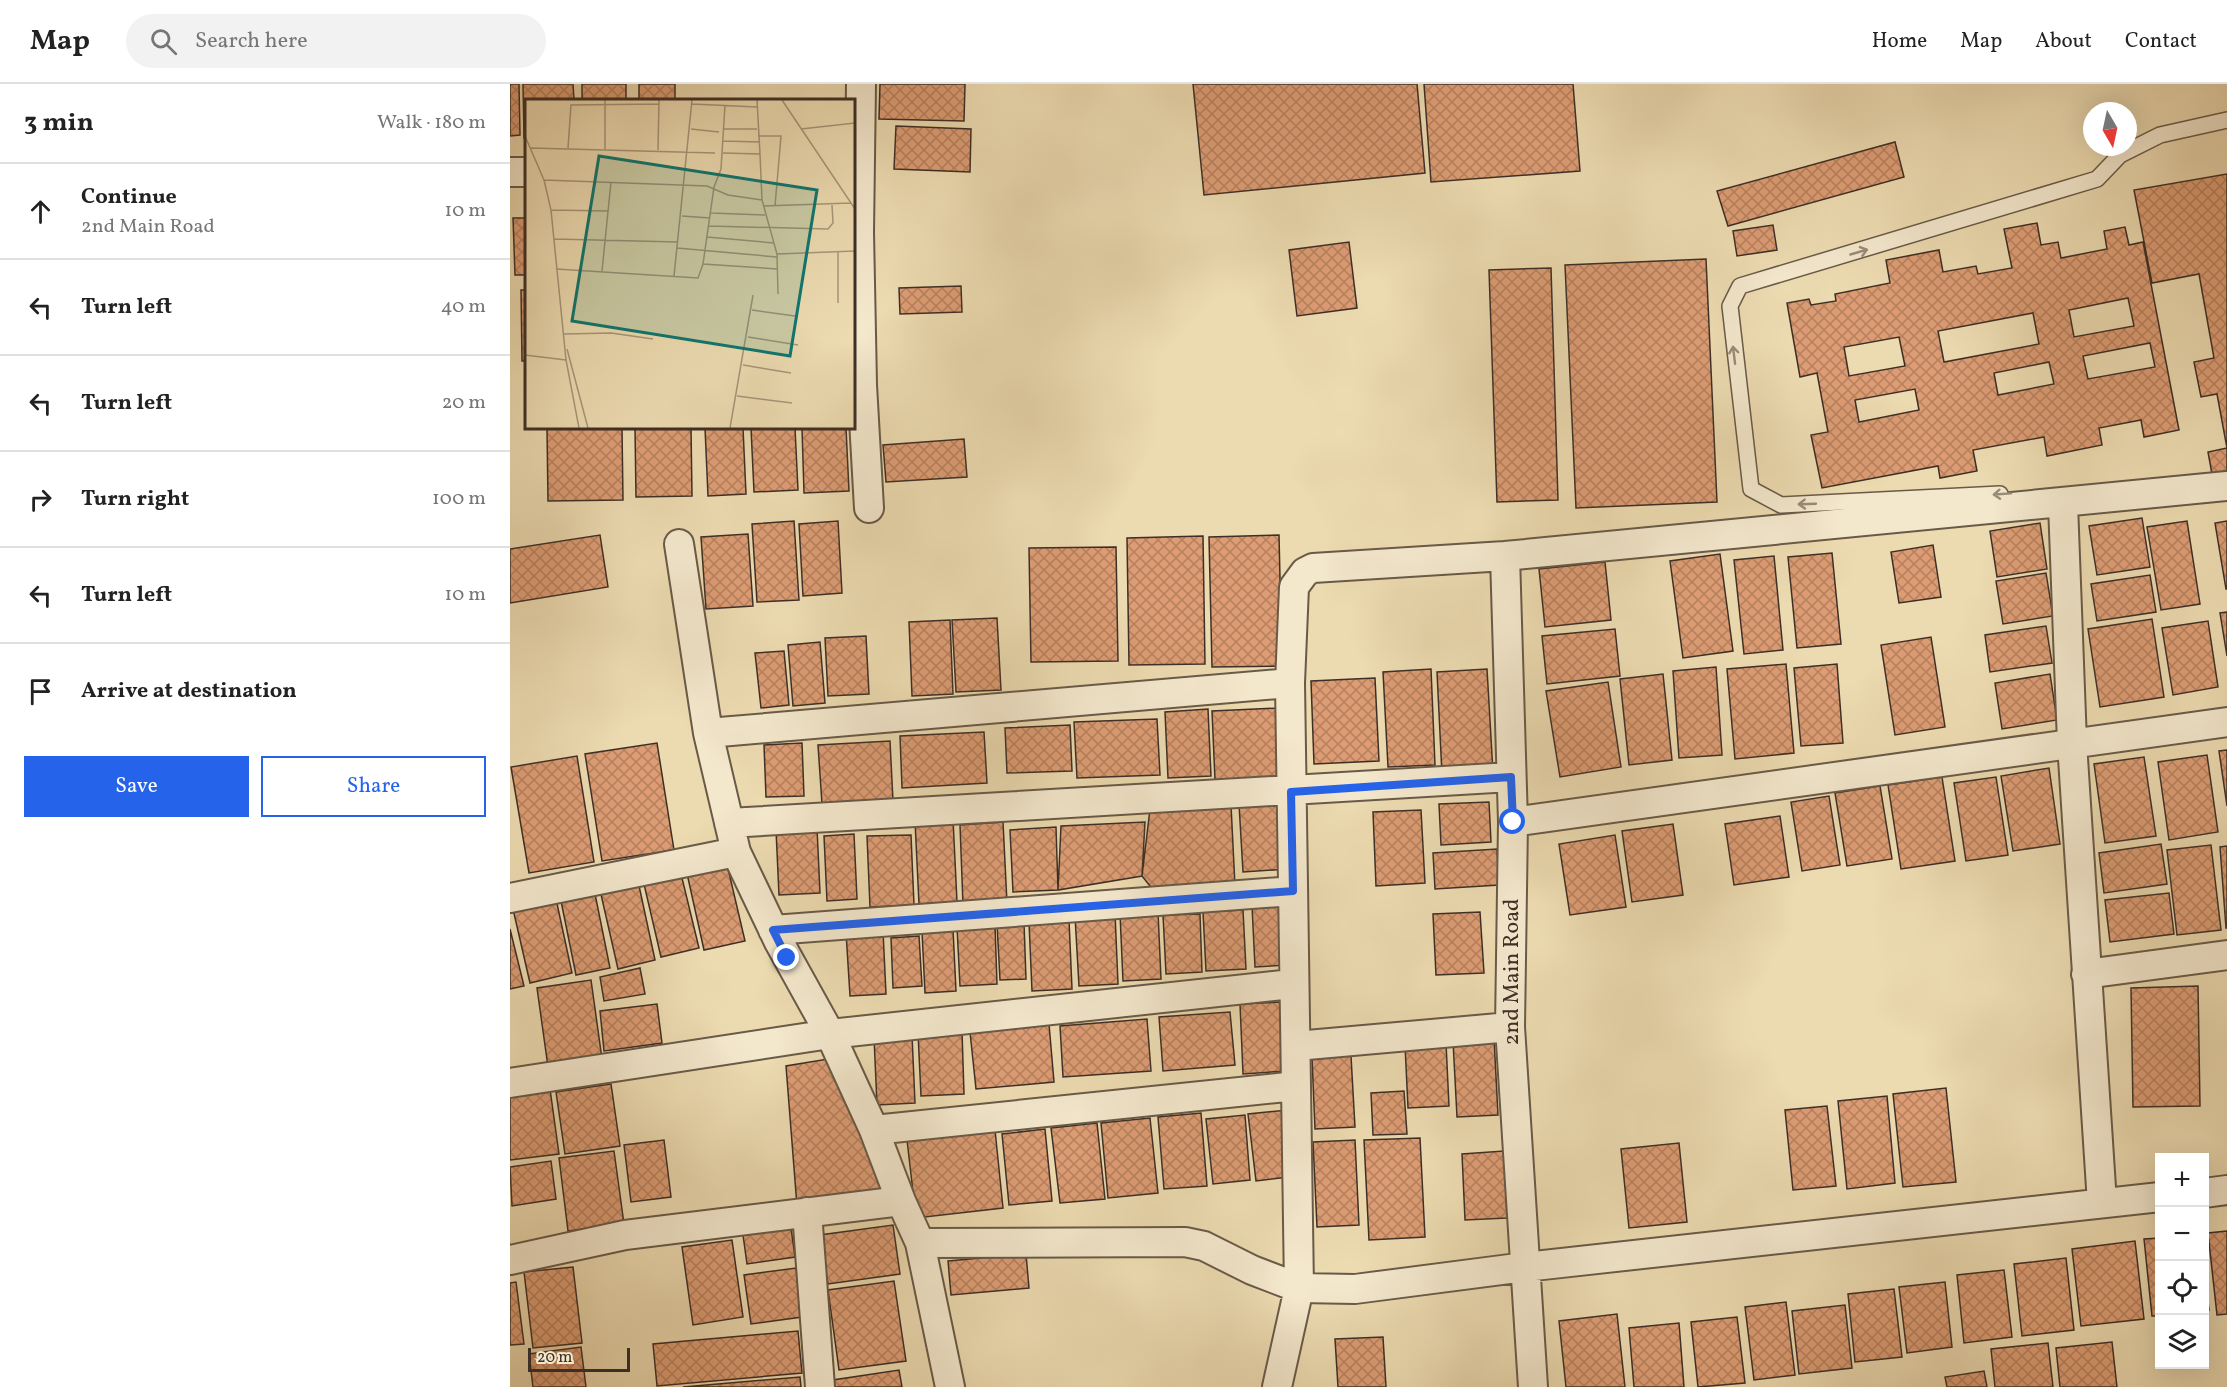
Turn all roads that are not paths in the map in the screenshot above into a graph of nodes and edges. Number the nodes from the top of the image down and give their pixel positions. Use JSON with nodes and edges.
{"nodes":[{"id":1,"x":861,"y":84,"type":"edge"},
{"id":2,"x":2227,"y":120,"type":"edge"},
{"id":3,"x":857,"y":174,"type":"edge"},
{"id":4,"x":858,"y":385,"type":"edge"},
{"id":5,"x":2227,"y":473,"type":"edge"},
{"id":6,"x":2227,"y":486,"type":"edge"},
{"id":7,"x":2063,"y":504,"type":"junction"},
{"id":8,"x":869,"y":507,"type":"dead end"},
{"id":9,"x":679,"y":544,"type":"dead end"},
{"id":10,"x":1505,"y":556,"type":"junction"},
{"id":11,"x":1290,"y":683,"type":"junction"},
{"id":12,"x":2227,"y":722,"type":"edge"},
{"id":13,"x":708,"y":733,"type":"junction"},
{"id":14,"x":2072,"y":743,"type":"junction"},
{"id":15,"x":1511,"y":777,"type":"junction"},
{"id":16,"x":1291,"y":792,"type":"junction"},
{"id":17,"x":1513,"y":822,"type":"junction"},
{"id":18,"x":729,"y":823,"type":"junction"},
{"id":19,"x":736,"y":852,"type":"junction"},
{"id":20,"x":1293,"y":891,"type":"junction"},
{"id":21,"x":510,"y":898,"type":"edge"},
{"id":22,"x":773,"y":930,"type":"junction"},
{"id":23,"x":2227,"y":955,"type":"edge"},
{"id":24,"x":2086,"y":974,"type":"junction"},
{"id":25,"x":1292,"y":984,"type":"junction"},
{"id":26,"x":1510,"y":1028,"type":"junction"},
{"id":27,"x":830,"y":1034,"type":"junction"},
{"id":28,"x":1296,"y":1046,"type":"junction"},
{"id":29,"x":510,"y":1083,"type":"edge"},
{"id":30,"x":1296,"y":1086,"type":"junction"},
{"id":31,"x":874,"y":1130,"type":"junction"},
{"id":32,"x":2227,"y":1190,"type":"edge"},
{"id":33,"x":2209,"y":1192,"type":"edge"},
{"id":34,"x":2155,"y":1198,"type":"edge"},
{"id":35,"x":901,"y":1201,"type":"junction"},
{"id":36,"x":2102,"y":1203,"type":"junction"},
{"id":37,"x":807,"y":1212,"type":"junction"},
{"id":38,"x":920,"y":1243,"type":"junction"},
{"id":39,"x":510,"y":1260,"type":"edge"},
{"id":40,"x":1525,"y":1267,"type":"junction"},
{"id":41,"x":1299,"y":1288,"type":"junction"},
{"id":42,"x":820,"y":1387,"type":"edge"},
{"id":43,"x":950,"y":1387,"type":"edge"},
{"id":44,"x":1277,"y":1387,"type":"edge"},
{"id":45,"x":1533,"y":1387,"type":"edge"}],
"edges":[{"from":1,"to":3,"type":"street"},
{"from":5,"to":2,"type":"lane","one_way":true},
{"from":3,"to":4,"type":"street"},
{"from":4,"to":8,"type":"street"},
{"from":6,"to":7,"type":"street"},
{"from":7,"to":10,"type":"street"},
{"from":7,"to":14,"type":"street"},
{"from":9,"to":13,"type":"street"},
{"from":10,"to":11,"type":"street"},
{"from":10,"to":15,"type":"street","name":"2nd Main Road"},
{"from":11,"to":13,"type":"street"},
{"from":11,"to":16,"type":"street"},
{"from":12,"to":14,"type":"street"},
{"from":13,"to":18,"type":"street"},
{"from":14,"to":17,"type":"street"},
{"from":14,"to":24,"type":"street"},
{"from":15,"to":16,"type":"street"},
{"from":15,"to":17,"type":"street","name":"2nd Main Road"},
{"from":16,"to":18,"type":"street"},
{"from":16,"to":20,"type":"street"},
{"from":17,"to":26,"type":"street","name":"2nd Main Road"},
{"from":18,"to":19,"type":"street"},
{"from":19,"to":21,"type":"street"},
{"from":19,"to":22,"type":"street"},
{"from":20,"to":22,"type":"street"},
{"from":20,"to":25,"type":"street"},
{"from":22,"to":27,"type":"street"},
{"from":23,"to":24,"type":"street"},
{"from":24,"to":36,"type":"street"},
{"from":25,"to":27,"type":"street"},
{"from":25,"to":28,"type":"street"},
{"from":26,"to":28,"type":"street"},
{"from":26,"to":40,"type":"street","name":"2nd Main Road"},
{"from":27,"to":29,"type":"street"},
{"from":27,"to":31,"type":"street"},
{"from":28,"to":30,"type":"street"},
{"from":30,"to":31,"type":"street"},
{"from":30,"to":41,"type":"street"},
{"from":31,"to":35,"type":"street"},
{"from":32,"to":33,"type":"street"},
{"from":34,"to":36,"type":"street"},
{"from":35,"to":37,"type":"street"},
{"from":35,"to":38,"type":"street"},
{"from":36,"to":40,"type":"street"},
{"from":37,"to":39,"type":"street"},
{"from":37,"to":42,"type":"street"},
{"from":38,"to":41,"type":"street"},
{"from":38,"to":43,"type":"street"},
{"from":40,"to":41,"type":"street"},
{"from":40,"to":45,"type":"street","name":"2nd Main Road"},
{"from":41,"to":44,"type":"street"}]}
